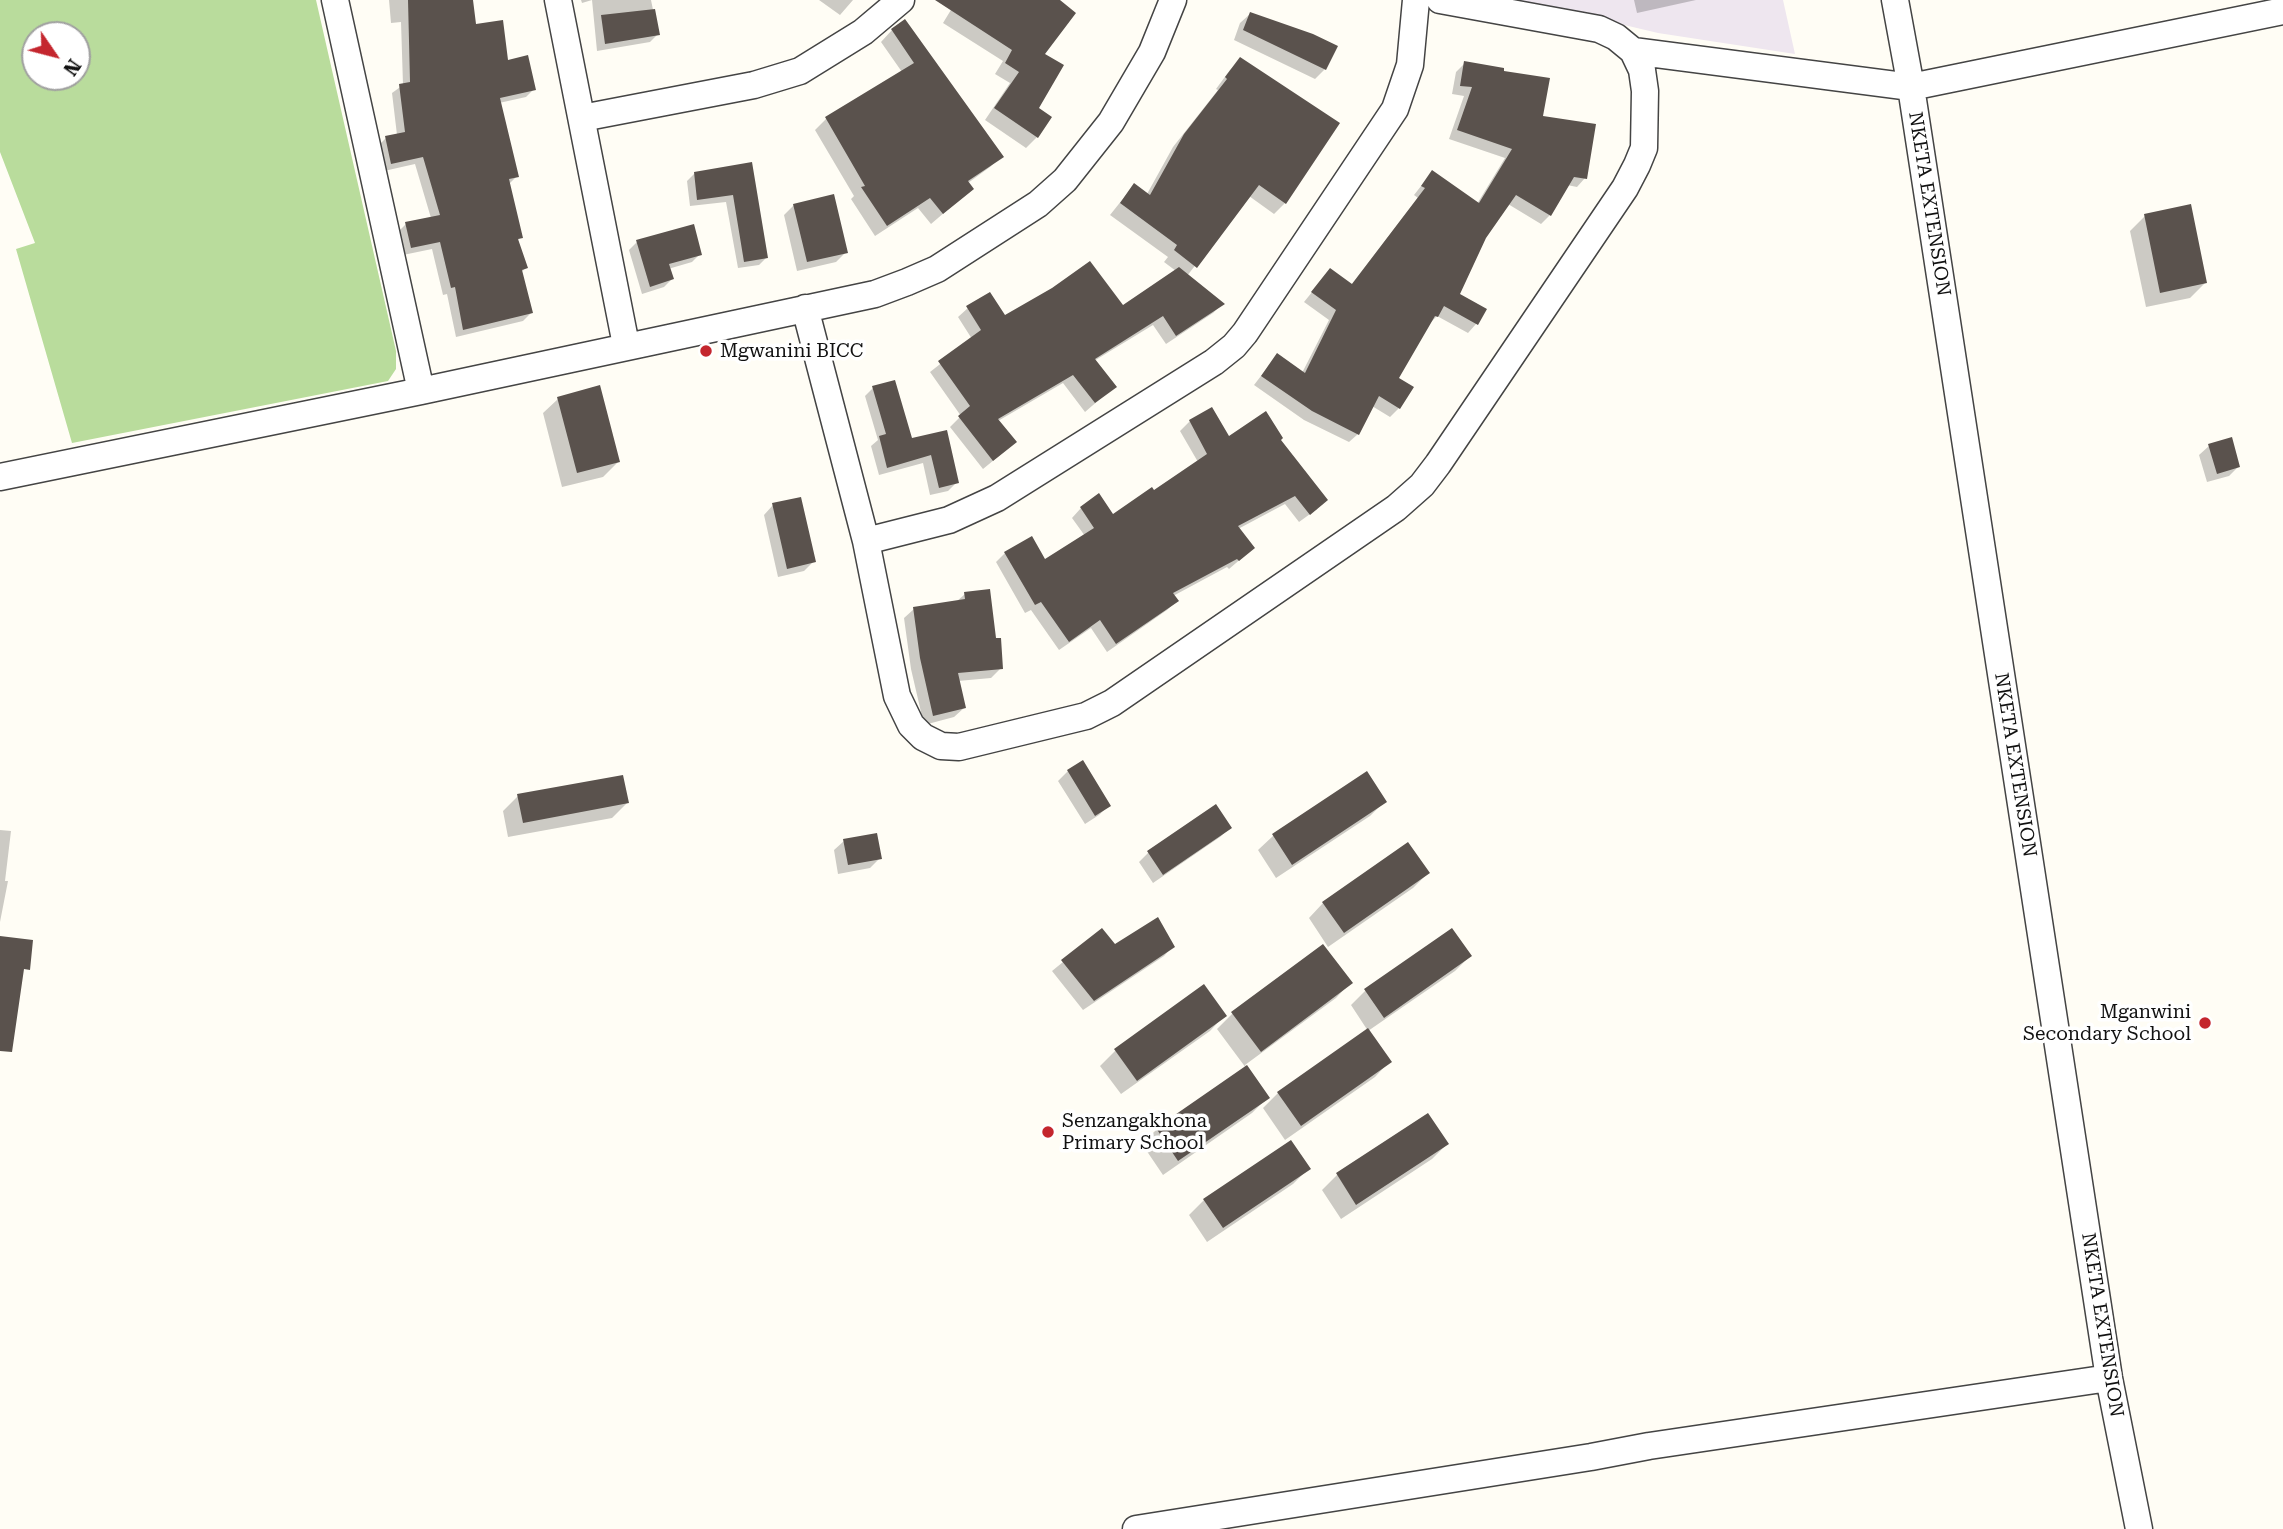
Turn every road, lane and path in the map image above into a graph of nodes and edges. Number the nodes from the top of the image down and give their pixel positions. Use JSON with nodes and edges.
{"nodes":[{"id":1,"x":335,"y":0,"type":"edge"},
{"id":2,"x":558,"y":0,"type":"edge"},
{"id":3,"x":901,"y":0,"type":"edge"},
{"id":4,"x":1173,"y":0,"type":"edge"},
{"id":5,"x":1416,"y":0,"type":"edge"},
{"id":6,"x":1440,"y":0,"type":"edge"},
{"id":7,"x":1895,"y":0,"type":"edge"},
{"id":8,"x":2283,"y":11,"type":"edge"},
{"id":9,"x":1633,"y":51,"type":"junction"},
{"id":10,"x":1911,"y":87,"type":"junction"},
{"id":11,"x":582,"y":118,"type":"junction"},
{"id":12,"x":805,"y":309,"type":"junction"},
{"id":13,"x":626,"y":345,"type":"junction"},
{"id":14,"x":421,"y":391,"type":"junction"},
{"id":15,"x":0,"y":477,"type":"edge"},
{"id":16,"x":866,"y":541,"type":"junction"},
{"id":17,"x":2109,"y":1378,"type":"junction"},
{"id":18,"x":1136,"y":1529,"type":"edge"},
{"id":19,"x":2139,"y":1529,"type":"edge"}],
"edges":[{"from":1,"to":14,"type":"street"},
{"from":2,"to":11,"type":"street"},
{"from":3,"to":11,"type":"street"},
{"from":4,"to":12,"type":"street"},
{"from":5,"to":16,"type":"street"},
{"from":6,"to":9,"type":"street"},
{"from":7,"to":10,"type":"street","name":"NKETA EXTENSION"},
{"from":8,"to":10,"type":"street"},
{"from":9,"to":10,"type":"street"},
{"from":9,"to":16,"type":"street"},
{"from":10,"to":17,"type":"street","name":"NKETA EXTENSION"},
{"from":11,"to":13,"type":"street"},
{"from":12,"to":13,"type":"street"},
{"from":12,"to":16,"type":"street"},
{"from":13,"to":14,"type":"street"},
{"from":14,"to":15,"type":"street"},
{"from":17,"to":18,"type":"street"},
{"from":17,"to":19,"type":"street","name":"NKETA EXTENSION"}]}
